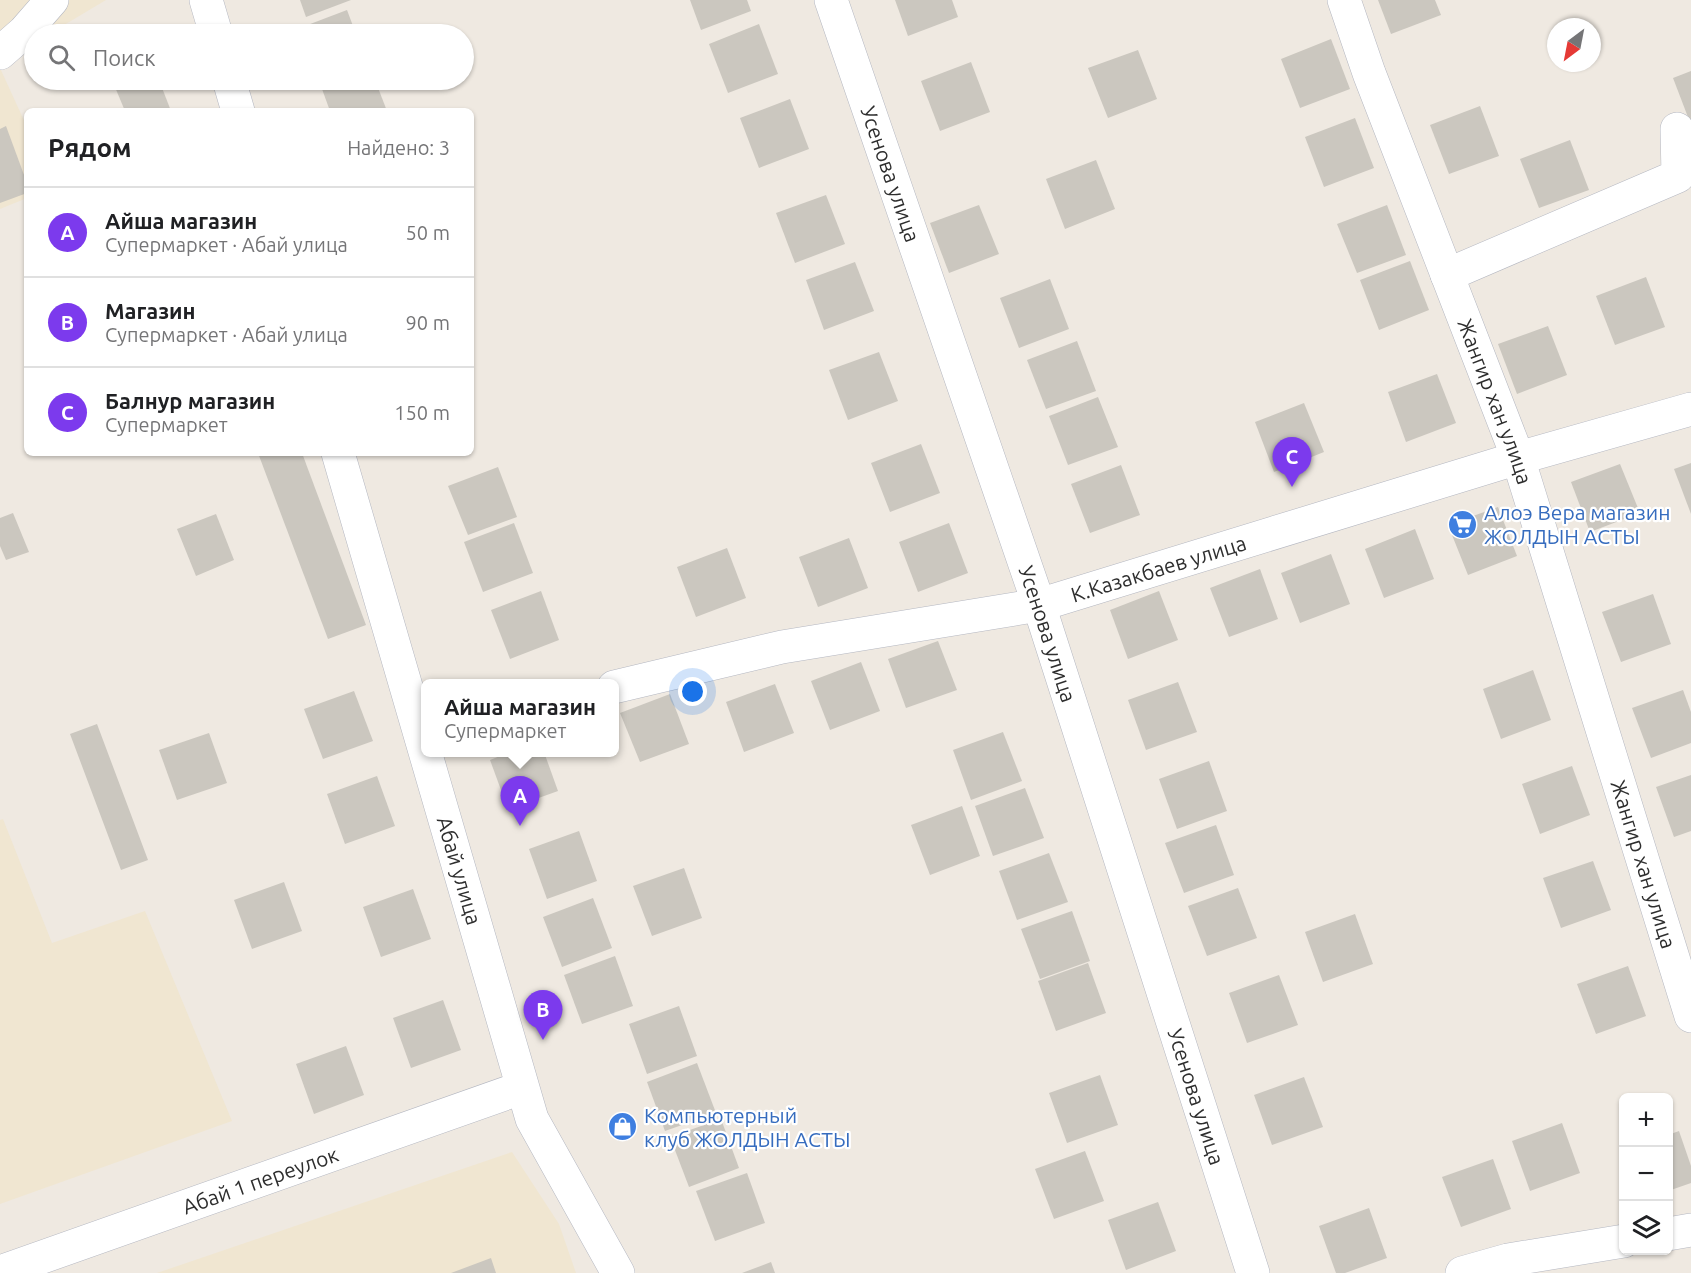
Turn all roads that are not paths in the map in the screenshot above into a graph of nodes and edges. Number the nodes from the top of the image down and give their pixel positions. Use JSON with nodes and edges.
{"nodes":[{"id":1,"x":52,"y":0,"type":"edge"},
{"id":2,"x":206,"y":0,"type":"edge"},
{"id":3,"x":831,"y":0,"type":"edge"},
{"id":4,"x":1344,"y":0,"type":"edge"},
{"id":5,"x":31,"y":24,"type":"edge"},
{"id":6,"x":213,"y":24,"type":"edge"},
{"id":7,"x":24,"y":32,"type":"edge"},
{"id":8,"x":0,"y":53,"type":"edge"},
{"id":9,"x":232,"y":90,"type":"edge"},
{"id":10,"x":237,"y":108,"type":"edge"},
{"id":11,"x":1677,"y":129,"type":"dead end"},
{"id":12,"x":1448,"y":275,"type":"junction"},
{"id":13,"x":1691,"y":409,"type":"edge"},
{"id":14,"x":339,"y":456,"type":"edge"},
{"id":15,"x":1518,"y":458,"type":"junction"},
{"id":16,"x":1040,"y":605,"type":"junction"},
{"id":17,"x":619,"y":686,"type":"edge"},
{"id":18,"x":421,"y":729,"type":"edge"},
{"id":19,"x":429,"y":757,"type":"edge"},
{"id":20,"x":1691,"y":1016,"type":"edge"},
{"id":21,"x":521,"y":1088,"type":"junction"},
{"id":22,"x":1691,"y":1230,"type":"edge"},
{"id":23,"x":1673,"y":1233,"type":"edge"},
{"id":24,"x":1619,"y":1242,"type":"edge"},
{"id":25,"x":0,"y":1272,"type":"edge"},
{"id":26,"x":618,"y":1273,"type":"edge"},
{"id":27,"x":1253,"y":1273,"type":"edge"},
{"id":28,"x":1461,"y":1273,"type":"edge"}],
"edges":[{"from":1,"to":5,"type":"street"},
{"from":2,"to":6,"type":"street"},
{"from":3,"to":16,"type":"street","name":"Усенова улица"},
{"from":4,"to":12,"type":"street","name":"Жангир хан улица"},
{"from":7,"to":8,"type":"street"},
{"from":9,"to":10,"type":"street"},
{"from":11,"to":12,"type":"street"},
{"from":12,"to":15,"type":"street","name":"Жангир хан улица"},
{"from":13,"to":15,"type":"street","name":"К.Казакбаев улица"},
{"from":14,"to":18,"type":"street","name":"Абай улица"},
{"from":15,"to":16,"type":"street","name":"К.Казакбаев улица"},
{"from":15,"to":20,"type":"street","name":"Жангир хан улица"},
{"from":16,"to":17,"type":"street","name":"К.Казакбаев улица"},
{"from":16,"to":27,"type":"street","name":"Усенова улица"},
{"from":19,"to":21,"type":"street","name":"Абай улица"},
{"from":21,"to":25,"type":"street","name":"Абай 1 переулок"},
{"from":21,"to":26,"type":"street","name":"Абай улица"},
{"from":22,"to":23,"type":"street"},
{"from":24,"to":28,"type":"street"}]}
